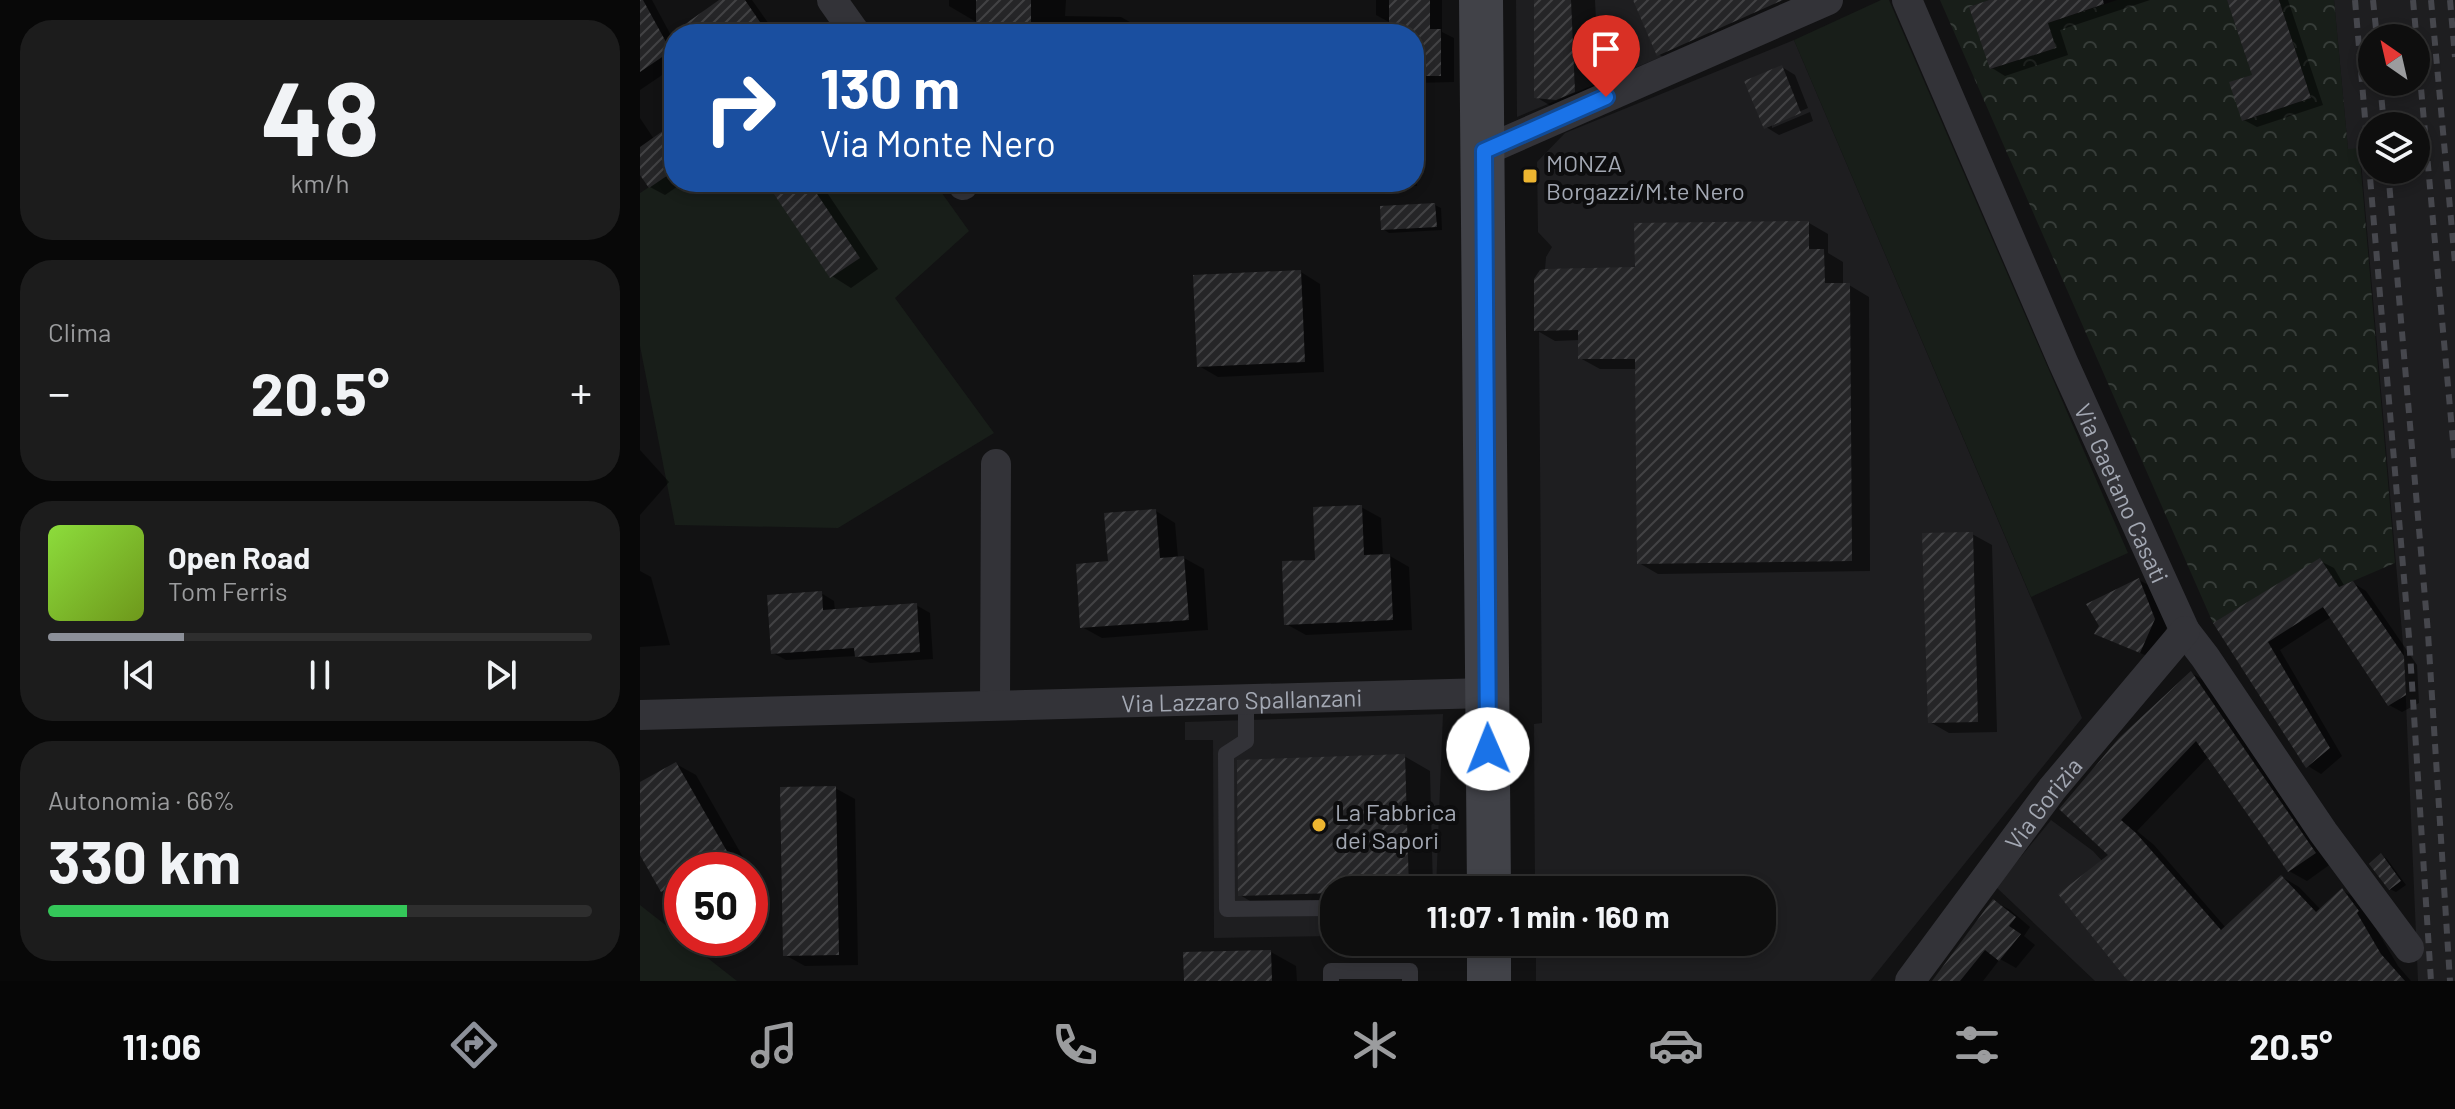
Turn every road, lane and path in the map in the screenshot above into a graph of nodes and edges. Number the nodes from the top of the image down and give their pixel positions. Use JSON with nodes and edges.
{"nodes":[{"id":1,"x":832,"y":0,"type":"edge"},
{"id":2,"x":1481,"y":0,"type":"edge"},
{"id":3,"x":1828,"y":0,"type":"edge"},
{"id":4,"x":1907,"y":0,"type":"edge"},
{"id":5,"x":849,"y":24,"type":"edge"},
{"id":6,"x":1484,"y":151,"type":"junction"},
{"id":7,"x":996,"y":464,"type":"dead end"},
{"id":8,"x":2185,"y":631,"type":"junction"},
{"id":9,"x":1487,"y":693,"type":"junction"},
{"id":10,"x":1246,"y":700,"type":"junction"},
{"id":11,"x":995,"y":705,"type":"junction"},
{"id":12,"x":640,"y":715,"type":"edge"},
{"id":13,"x":1489,"y":876,"type":"edge"},
{"id":14,"x":1320,"y":908,"type":"edge"},
{"id":15,"x":2409,"y":948,"type":"dead end"},
{"id":16,"x":1489,"y":956,"type":"edge"},
{"id":17,"x":1331,"y":981,"type":"edge"},
{"id":18,"x":1410,"y":981,"type":"edge"},
{"id":19,"x":1489,"y":981,"type":"edge"},
{"id":20,"x":1910,"y":981,"type":"edge"}],
"edges":[{"from":1,"to":5,"type":"street"},
{"from":2,"to":6,"type":"main road"},
{"from":3,"to":6,"type":"street"},
{"from":4,"to":8,"type":"street","name":"Via Gaetano Casati"},
{"from":6,"to":9,"type":"main road"},
{"from":7,"to":11,"type":"street"},
{"from":8,"to":15,"type":"street","name":"Via Gaetano Casati"},
{"from":8,"to":20,"type":"street","name":"Via Gorizia"},
{"from":9,"to":10,"type":"street","name":"Via Lazzaro Spallanzani"},
{"from":9,"to":13,"type":"main road"},
{"from":10,"to":11,"type":"street","name":"Via Lazzaro Spallanzani"},
{"from":10,"to":14,"type":"lane"},
{"from":11,"to":12,"type":"street","name":"Via Lazzaro Spallanzani"},
{"from":16,"to":19,"type":"main road"},
{"from":17,"to":18,"type":"lane"}]}
